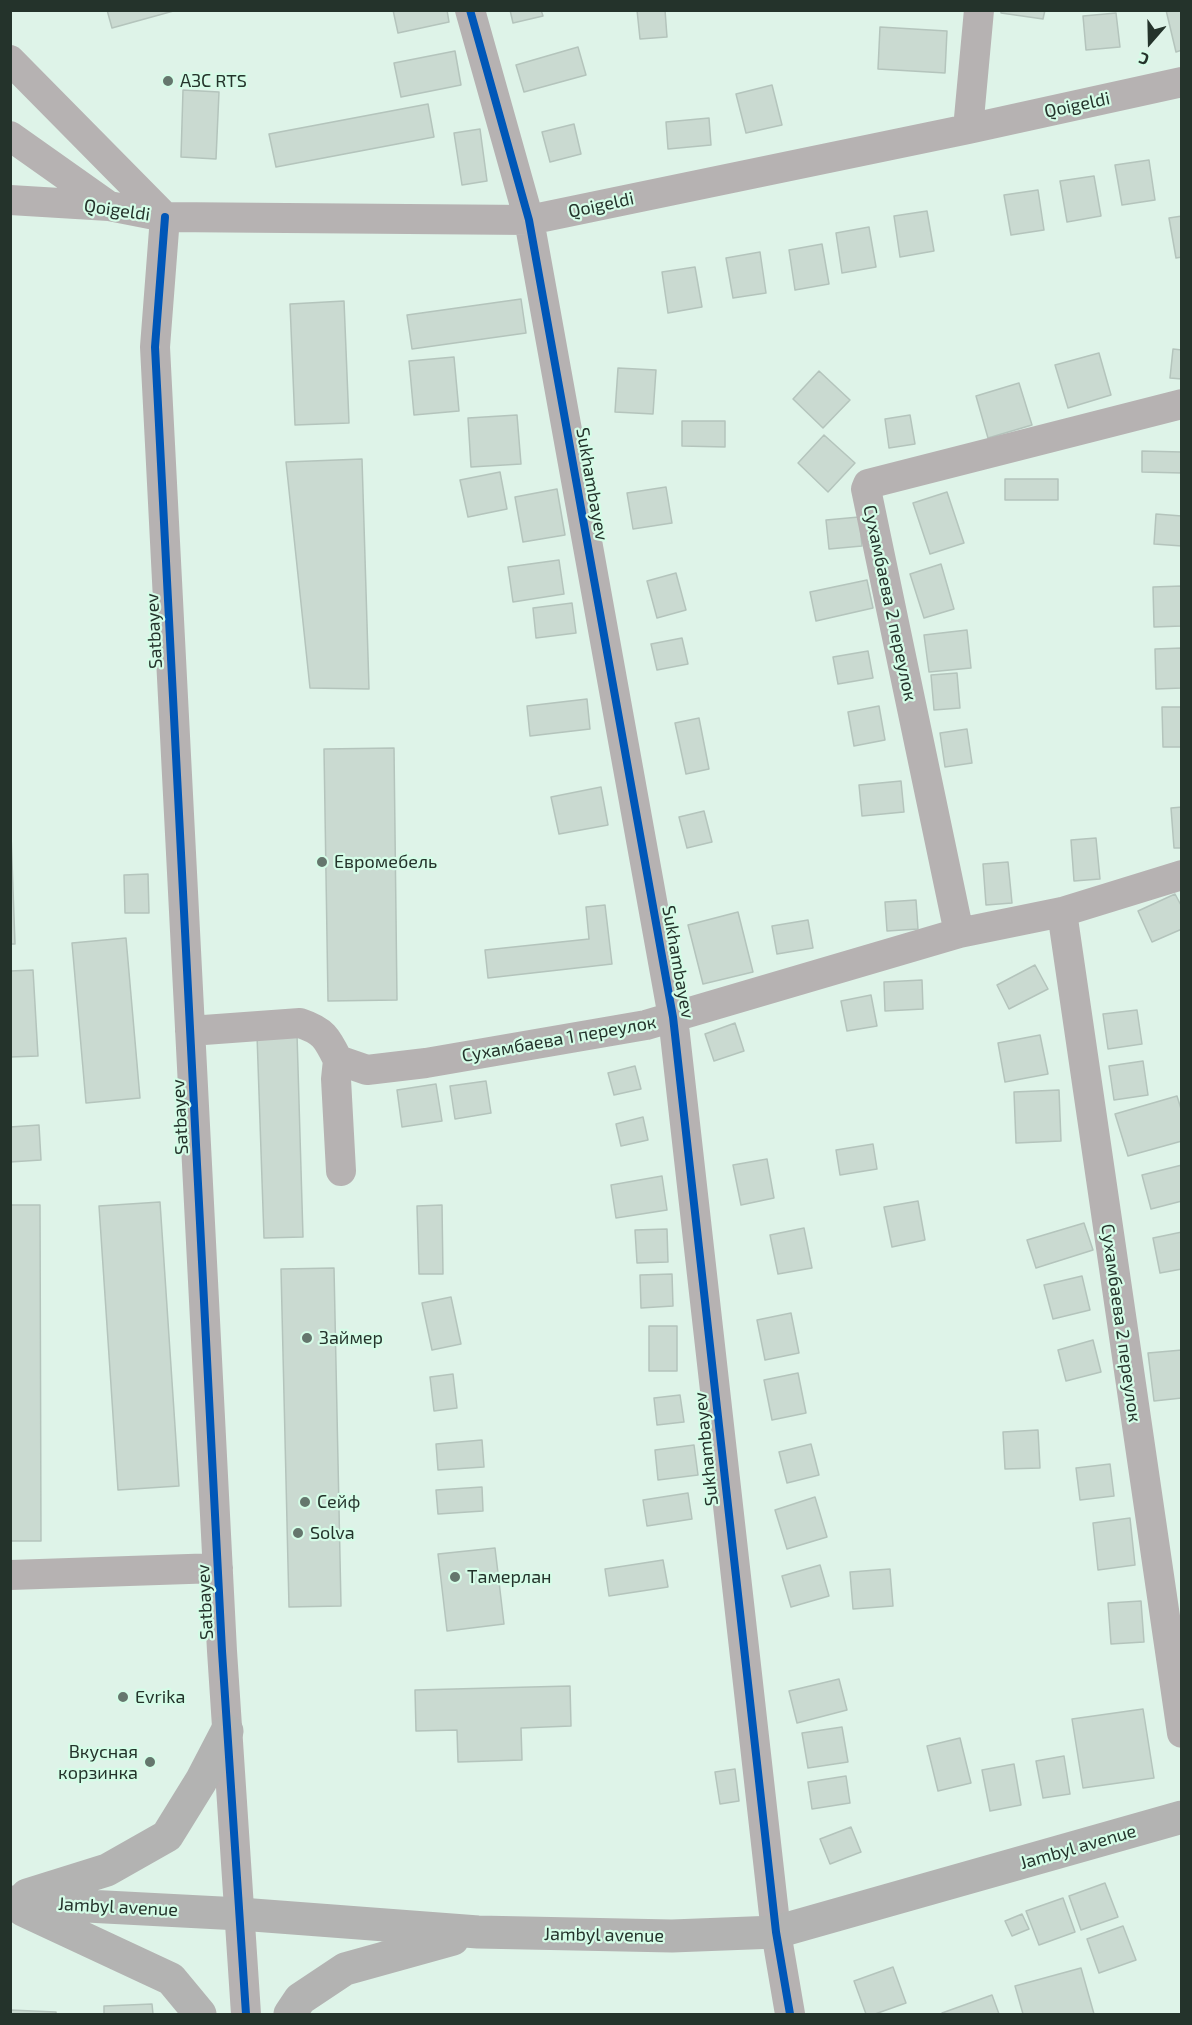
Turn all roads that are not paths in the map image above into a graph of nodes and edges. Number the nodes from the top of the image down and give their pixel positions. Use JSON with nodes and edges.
{"nodes":[{"id":1,"x":470,"y":10,"type":"edge"},
{"id":2,"x":980,"y":10,"type":"edge"},
{"id":3,"x":10,"y":60,"type":"edge"},
{"id":4,"x":1182,"y":82,"type":"edge"},
{"id":5,"x":968,"y":129,"type":"junction"},
{"id":6,"x":10,"y":136,"type":"edge"},
{"id":7,"x":10,"y":200,"type":"edge"},
{"id":8,"x":109,"y":206,"type":"junction"},
{"id":9,"x":165,"y":217,"type":"junction"},
{"id":10,"x":529,"y":220,"type":"junction"},
{"id":11,"x":1182,"y":404,"type":"edge"},
{"id":12,"x":1182,"y":875,"type":"edge"},
{"id":13,"x":1062,"y":912,"type":"junction"},
{"id":14,"x":959,"y":933,"type":"junction"},
{"id":15,"x":673,"y":1017,"type":"junction"},
{"id":16,"x":190,"y":1031,"type":"junction"},
{"id":17,"x":338,"y":1060,"type":"junction"},
{"id":18,"x":341,"y":1172,"type":"dead end"},
{"id":19,"x":218,"y":1568,"type":"junction"},
{"id":20,"x":10,"y":1575,"type":"edge"},
{"id":21,"x":227,"y":1731,"type":"junction"},
{"id":22,"x":1182,"y":1733,"type":"edge"},
{"id":23,"x":1182,"y":1817,"type":"edge"},
{"id":24,"x":10,"y":1902,"type":"edge"},
{"id":25,"x":240,"y":1914,"type":"junction"},
{"id":26,"x":478,"y":1932,"type":"junction"},
{"id":27,"x":776,"y":1932,"type":"junction"},
{"id":28,"x":200,"y":2014,"type":"edge"},
{"id":29,"x":246,"y":2014,"type":"edge"},
{"id":30,"x":290,"y":2014,"type":"edge"},
{"id":31,"x":790,"y":2014,"type":"edge"}],
"edges":[{"from":1,"to":10,"type":"street","name":"Sukhambayev"},
{"from":2,"to":5,"type":"street"},
{"from":3,"to":9,"type":"street"},
{"from":4,"to":5,"type":"street","name":"Qoigeldi"},
{"from":5,"to":10,"type":"street","name":"Qoigeldi"},
{"from":6,"to":8,"type":"street"},
{"from":7,"to":8,"type":"street","name":"Qoigeldi"},
{"from":8,"to":9,"type":"street","name":"Qoigeldi"},
{"from":9,"to":10,"type":"street","name":"Qoigeldi"},
{"from":9,"to":16,"type":"street","name":"Satbayev"},
{"from":10,"to":15,"type":"street","name":"Sukhambayev"},
{"from":11,"to":14,"type":"street","name":"Сухамбаева 2 переулок"},
{"from":12,"to":13,"type":"street","name":"Сухамбаева 1 переулок"},
{"from":13,"to":14,"type":"street","name":"Сухамбаева 1 переулок"},
{"from":13,"to":22,"type":"street","name":"Сухамбаева 2 переулок"},
{"from":14,"to":15,"type":"street","name":"Сухамбаева 1 переулок"},
{"from":15,"to":17,"type":"street","name":"Сухамбаева 1 переулок"},
{"from":15,"to":27,"type":"street","name":"Sukhambayev"},
{"from":16,"to":17,"type":"street"},
{"from":16,"to":19,"type":"street","name":"Satbayev"},
{"from":17,"to":18,"type":"street"},
{"from":19,"to":20,"type":"street"},
{"from":19,"to":21,"type":"street","name":"Satbayev"},
{"from":21,"to":24,"type":"main road"},
{"from":21,"to":25,"type":"street","name":"Satbayev"},
{"from":23,"to":27,"type":"main road","name":"Jambyl avenue"},
{"from":24,"to":25,"type":"main road","name":"Jambyl avenue"},
{"from":24,"to":28,"type":"main road"},
{"from":25,"to":26,"type":"main road","name":"Jambyl avenue"},
{"from":25,"to":29,"type":"street","name":"Satbayev"},
{"from":26,"to":27,"type":"main road","name":"Jambyl avenue"},
{"from":26,"to":30,"type":"main road"},
{"from":27,"to":31,"type":"street","name":"Sukhambayev"}]}
